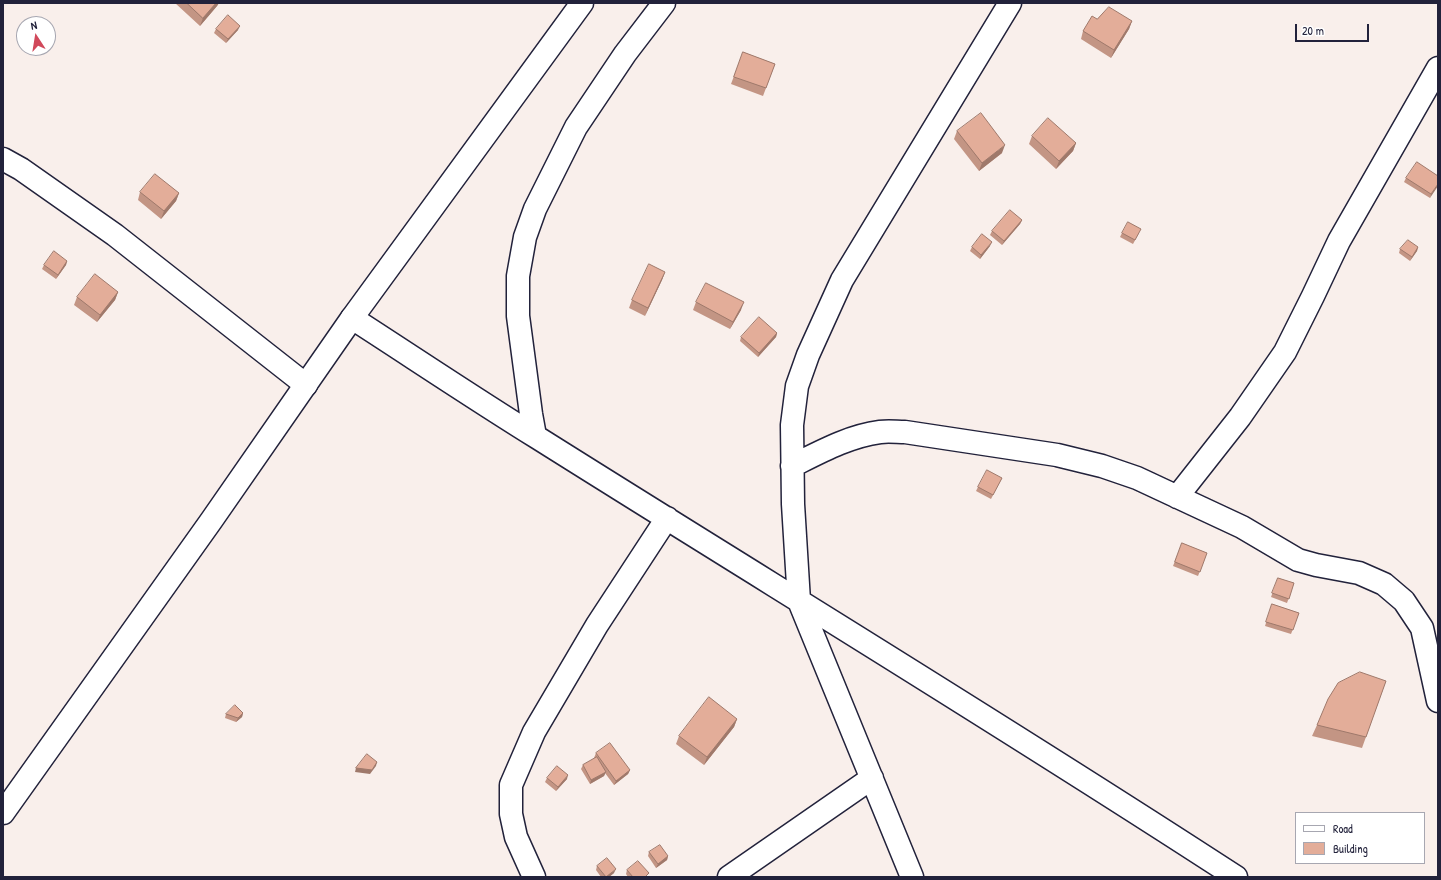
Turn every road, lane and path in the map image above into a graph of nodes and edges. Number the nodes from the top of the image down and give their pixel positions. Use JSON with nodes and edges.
{"nodes":[{"id":1,"x":582,"y":3,"type":"edge"},
{"id":2,"x":664,"y":3,"type":"edge"},
{"id":3,"x":1010,"y":3,"type":"edge"},
{"id":4,"x":1438,"y":68,"type":"edge"},
{"id":5,"x":3,"y":159,"type":"edge"},
{"id":6,"x":352,"y":318,"type":"junction"},
{"id":7,"x":306,"y":385,"type":"junction"},
{"id":8,"x":535,"y":436,"type":"junction"},
{"id":9,"x":792,"y":466,"type":"junction"},
{"id":10,"x":1177,"y":496,"type":"junction"},
{"id":11,"x":667,"y":518,"type":"junction"},
{"id":12,"x":799,"y":601,"type":"junction"},
{"id":13,"x":1438,"y":701,"type":"edge"},
{"id":14,"x":872,"y":778,"type":"junction"},
{"id":15,"x":3,"y":813,"type":"edge"},
{"id":16,"x":534,"y":877,"type":"edge"},
{"id":17,"x":729,"y":877,"type":"edge"},
{"id":18,"x":912,"y":877,"type":"edge"},
{"id":19,"x":1236,"y":877,"type":"edge"}],
"edges":[{"from":1,"to":6,"type":"street"},
{"from":2,"to":8,"type":"street"},
{"from":3,"to":9,"type":"street"},
{"from":4,"to":10,"type":"street"},
{"from":5,"to":7,"type":"street"},
{"from":6,"to":7,"type":"street"},
{"from":6,"to":8,"type":"street"},
{"from":7,"to":15,"type":"street"},
{"from":8,"to":11,"type":"street"},
{"from":9,"to":10,"type":"street"},
{"from":9,"to":12,"type":"street"},
{"from":10,"to":13,"type":"street"},
{"from":11,"to":12,"type":"street"},
{"from":11,"to":16,"type":"street"},
{"from":12,"to":14,"type":"street"},
{"from":12,"to":19,"type":"street"},
{"from":14,"to":17,"type":"street"},
{"from":14,"to":18,"type":"street"}]}
